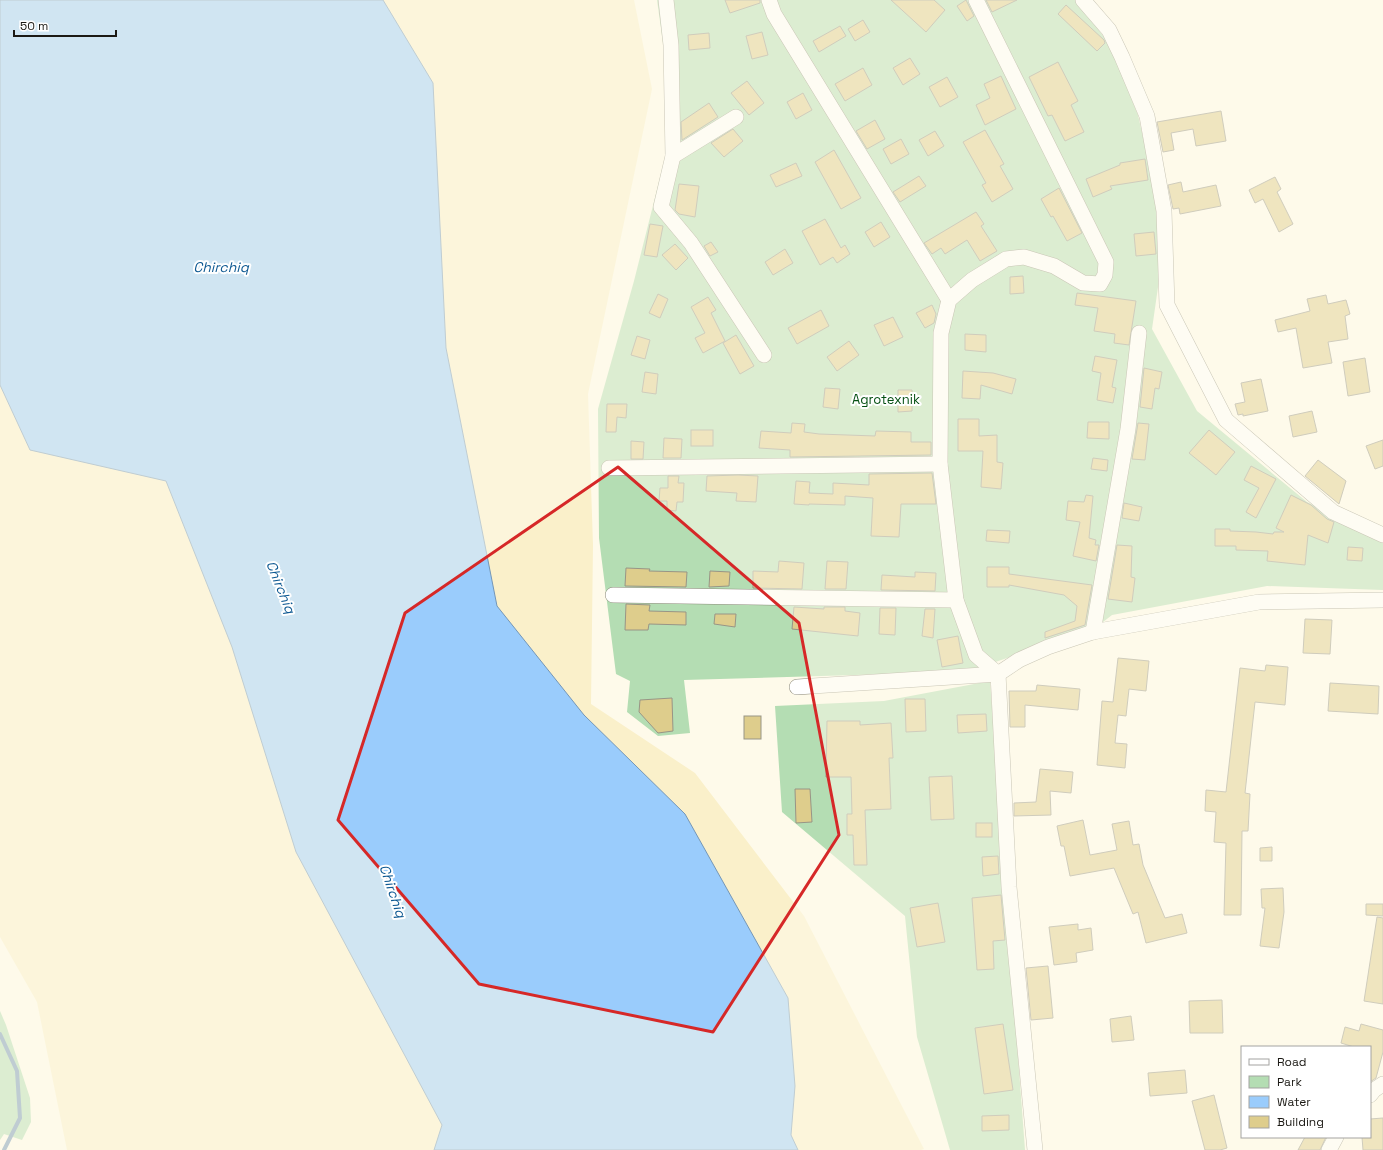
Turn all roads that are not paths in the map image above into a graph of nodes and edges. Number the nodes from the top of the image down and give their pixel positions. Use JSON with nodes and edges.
{"nodes":[{"id":1,"x":666,"y":0,"type":"edge"},
{"id":2,"x":769,"y":0,"type":"edge"},
{"id":3,"x":976,"y":0,"type":"edge"},
{"id":4,"x":1083,"y":0,"type":"edge"},
{"id":5,"x":736,"y":117,"type":"dead end"},
{"id":6,"x":673,"y":156,"type":"junction"},
{"id":7,"x":949,"y":300,"type":"junction"},
{"id":8,"x":1139,"y":333,"type":"dead end"},
{"id":9,"x":764,"y":354,"type":"dead end"},
{"id":10,"x":940,"y":464,"type":"junction"},
{"id":11,"x":609,"y":468,"type":"dead end"},
{"id":12,"x":1383,"y":535,"type":"edge"},
{"id":13,"x":612,"y":596,"type":"dead end"},
{"id":14,"x":956,"y":600,"type":"junction"},
{"id":15,"x":1383,"y":600,"type":"edge"},
{"id":16,"x":1093,"y":632,"type":"junction"},
{"id":17,"x":998,"y":674,"type":"junction"},
{"id":18,"x":797,"y":687,"type":"dead end"},
{"id":19,"x":1383,"y":1084,"type":"edge"},
{"id":20,"x":1371,"y":1094,"type":"edge"},
{"id":21,"x":1335,"y":1138,"type":"edge"},
{"id":22,"x":1035,"y":1150,"type":"edge"},
{"id":23,"x":1329,"y":1150,"type":"edge"}],
"edges":[{"from":1,"to":6,"type":"street"},
{"from":2,"to":7,"type":"street"},
{"from":3,"to":7,"type":"street"},
{"from":4,"to":12,"type":"street"},
{"from":5,"to":6,"type":"street"},
{"from":6,"to":9,"type":"street"},
{"from":7,"to":10,"type":"street"},
{"from":8,"to":16,"type":"street"},
{"from":10,"to":11,"type":"street"},
{"from":10,"to":14,"type":"street"},
{"from":13,"to":14,"type":"street"},
{"from":14,"to":17,"type":"street"},
{"from":15,"to":16,"type":"street"},
{"from":16,"to":17,"type":"street"},
{"from":17,"to":18,"type":"street"},
{"from":17,"to":22,"type":"street"},
{"from":19,"to":20,"type":"street"},
{"from":21,"to":23,"type":"street"}]}
